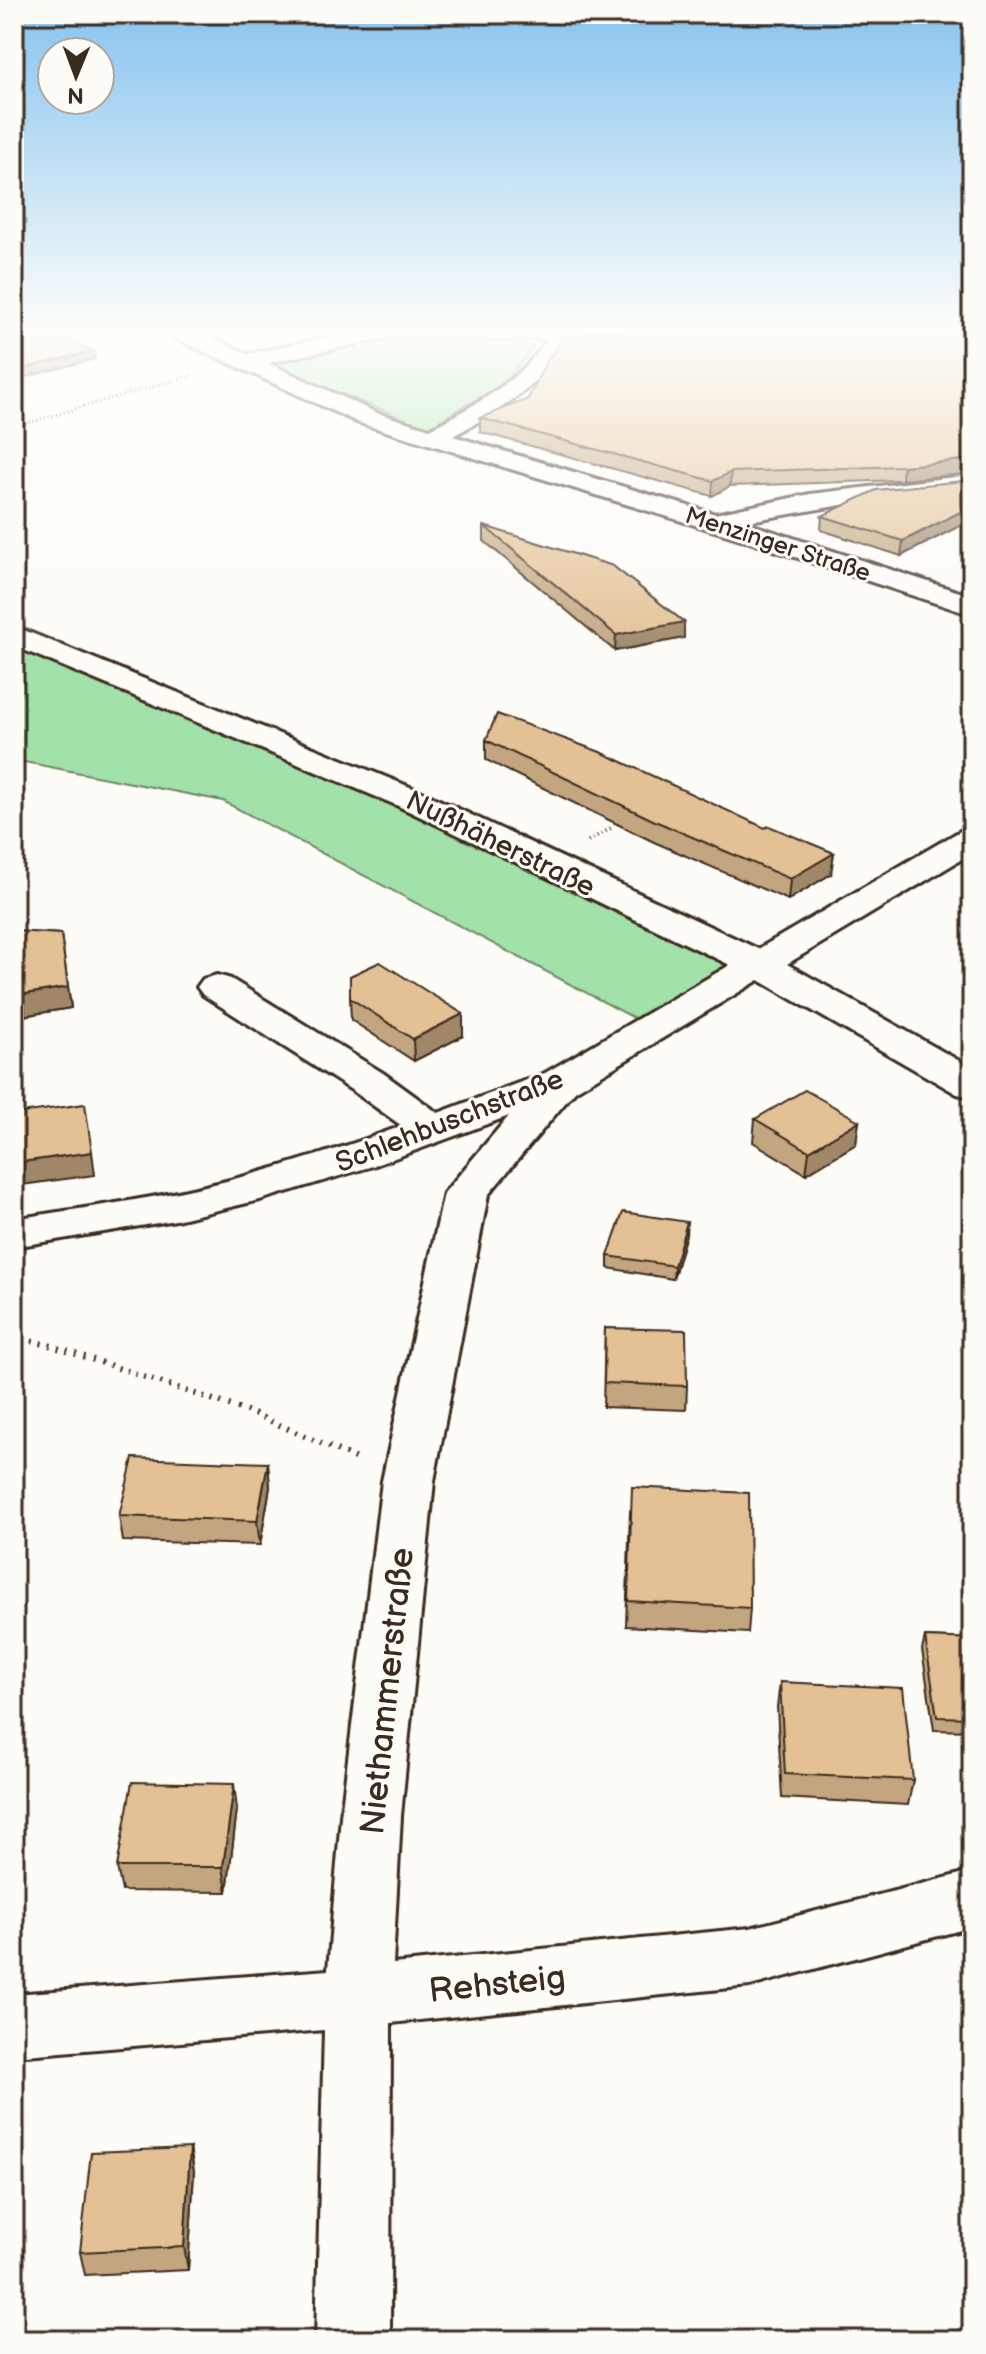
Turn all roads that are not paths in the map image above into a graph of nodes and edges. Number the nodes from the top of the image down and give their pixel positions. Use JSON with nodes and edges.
{"nodes":[{"id":1,"x":444,"y":442,"type":"edge"},
{"id":2,"x":972,"y":483,"type":"edge"},
{"id":3,"x":713,"y":522,"type":"junction"},
{"id":4,"x":972,"y":606,"type":"edge"},
{"id":5,"x":14,"y":635,"type":"edge"},
{"id":6,"x":972,"y":838,"type":"edge"},
{"id":7,"x":757,"y":963,"type":"junction"},
{"id":8,"x":217,"y":987,"type":"dead end"},
{"id":9,"x":560,"y":1082,"type":"junction"},
{"id":10,"x":972,"y":1085,"type":"edge"},
{"id":11,"x":435,"y":1130,"type":"junction"},
{"id":12,"x":14,"y":1233,"type":"edge"},
{"id":13,"x":972,"y":1899,"type":"edge"},
{"id":14,"x":358,"y":1997,"type":"junction"},
{"id":15,"x":14,"y":2025,"type":"edge"},
{"id":16,"x":353,"y":2340,"type":"edge"}],
"edges":[{"from":1,"to":3,"type":"street","name":"Menzinger Straße"},
{"from":2,"to":3,"type":"street"},
{"from":3,"to":4,"type":"street","name":"Menzinger Straße"},
{"from":5,"to":7,"type":"street","name":"Nußhäherstraße"},
{"from":6,"to":7,"type":"street","name":"Schlehbuschstraße"},
{"from":7,"to":9,"type":"street","name":"Schlehbuschstraße"},
{"from":7,"to":10,"type":"street","name":"Nußhäherstraße"},
{"from":8,"to":11,"type":"street"},
{"from":9,"to":11,"type":"street","name":"Schlehbuschstraße"},
{"from":9,"to":14,"type":"street","name":"Niethammerstraße"},
{"from":11,"to":12,"type":"street","name":"Schlehbuschstraße"},
{"from":13,"to":14,"type":"street","name":"Rehsteig"},
{"from":14,"to":15,"type":"street","name":"Rehsteig"},
{"from":14,"to":16,"type":"street","name":"Niethammerstraße"}]}
